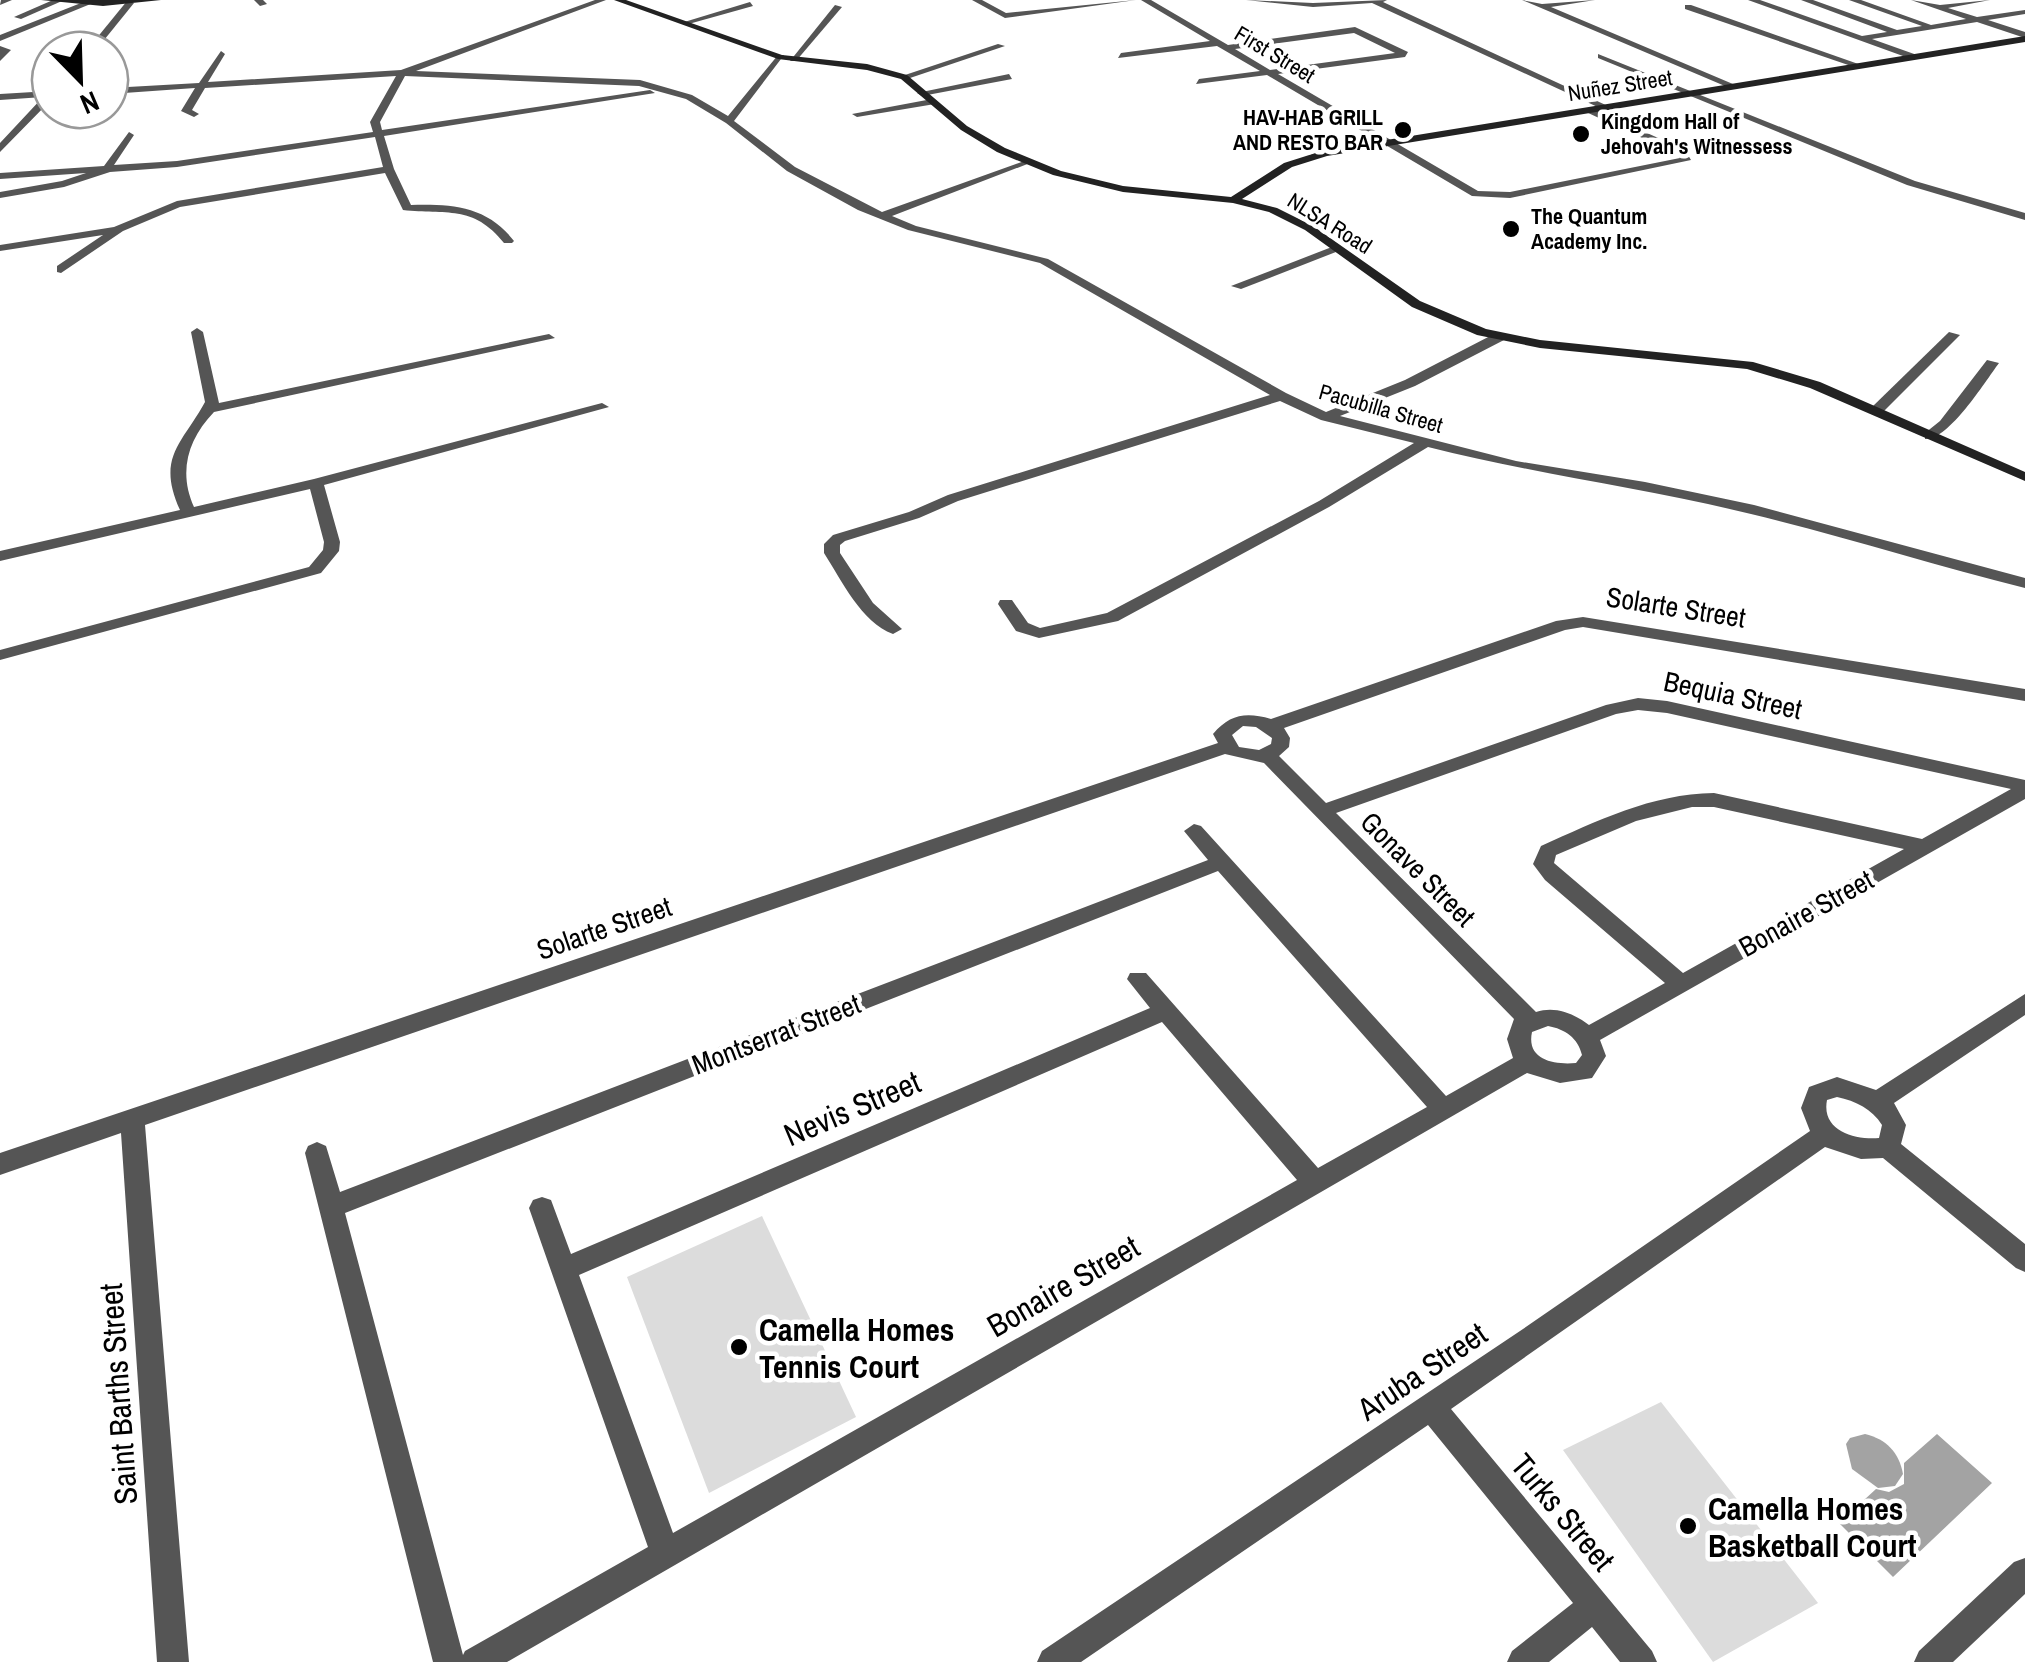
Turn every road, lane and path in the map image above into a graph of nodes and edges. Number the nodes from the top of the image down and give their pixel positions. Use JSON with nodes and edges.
{"nodes":[{"id":1,"x":8,"y":0,"type":"edge"},
{"id":2,"x":45,"y":0,"type":"edge"},
{"id":3,"x":157,"y":0,"type":"edge"},
{"id":4,"x":602,"y":0,"type":"edge"},
{"id":5,"x":618,"y":0,"type":"edge"},
{"id":6,"x":976,"y":0,"type":"edge"},
{"id":7,"x":1132,"y":0,"type":"edge"},
{"id":8,"x":1145,"y":0,"type":"edge"},
{"id":9,"x":1250,"y":0,"type":"edge"},
{"id":10,"x":1384,"y":0,"type":"edge"},
{"id":11,"x":1526,"y":0,"type":"edge"},
{"id":12,"x":1591,"y":0,"type":"edge"},
{"id":13,"x":1752,"y":0,"type":"edge"},
{"id":14,"x":1805,"y":0,"type":"edge"},
{"id":15,"x":1853,"y":0,"type":"edge"},
{"id":16,"x":1915,"y":0,"type":"edge"},
{"id":17,"x":1985,"y":0,"type":"edge"},
{"id":18,"x":58,"y":1,"type":"edge"},
{"id":19,"x":1374,"y":1,"type":"edge"},
{"id":20,"x":83,"y":2,"type":"edge"},
{"id":21,"x":0,"y":3,"type":"edge"},
{"id":22,"x":130,"y":3,"type":"junction"},
{"id":23,"x":750,"y":4,"type":"dead end"},
{"id":24,"x":1541,"y":6,"type":"junction"},
{"id":25,"x":838,"y":7,"type":"dead end"},
{"id":26,"x":1688,"y":7,"type":"dead end"},
{"id":27,"x":1936,"y":7,"type":"junction"},
{"id":28,"x":2025,"y":12,"type":"edge"},
{"id":29,"x":1977,"y":20,"type":"junction"},
{"id":30,"x":685,"y":23,"type":"junction"},
{"id":31,"x":0,"y":24,"type":"edge"},
{"id":32,"x":1934,"y":27,"type":"junction"},
{"id":33,"x":108,"y":30,"type":"edge"},
{"id":34,"x":1898,"y":32,"type":"junction"},
{"id":35,"x":2025,"y":37,"type":"edge"},
{"id":36,"x":0,"y":38,"type":"edge"},
{"id":37,"x":1860,"y":38,"type":"junction"},
{"id":38,"x":1222,"y":45,"type":"junction"},
{"id":39,"x":1001,"y":46,"type":"dead end"},
{"id":40,"x":0,"y":49,"type":"edge"},
{"id":41,"x":221,"y":54,"type":"dead end"},
{"id":42,"x":1121,"y":56,"type":"dead end"},
{"id":43,"x":1601,"y":56,"type":"dead end"},
{"id":44,"x":1914,"y":57,"type":"junction"},
{"id":45,"x":0,"y":58,"type":"edge"},
{"id":46,"x":787,"y":58,"type":"junction"},
{"id":47,"x":1860,"y":66,"type":"junction"},
{"id":48,"x":1267,"y":71,"type":"junction"},
{"id":49,"x":402,"y":73,"type":"junction"},
{"id":50,"x":904,"y":77,"type":"junction"},
{"id":51,"x":1009,"y":77,"type":"dead end"},
{"id":52,"x":1199,"y":82,"type":"dead end"},
{"id":53,"x":204,"y":85,"type":"junction"},
{"id":54,"x":1735,"y":87,"type":"junction"},
{"id":55,"x":672,"y":89,"type":"junction"},
{"id":56,"x":130,"y":90,"type":"edge"},
{"id":57,"x":1688,"y":94,"type":"junction"},
{"id":58,"x":30,"y":96,"type":"edge"},
{"id":59,"x":0,"y":97,"type":"edge"},
{"id":60,"x":927,"y":98,"type":"junction"},
{"id":61,"x":1605,"y":108,"type":"junction"},
{"id":62,"x":1589,"y":110,"type":"junction"},
{"id":63,"x":194,"y":114,"type":"dead end"},
{"id":64,"x":857,"y":114,"type":"dead end"},
{"id":65,"x":30,"y":117,"type":"edge"},
{"id":66,"x":729,"y":121,"type":"junction"},
{"id":67,"x":376,"y":132,"type":"junction"},
{"id":68,"x":129,"y":134,"type":"dead end"},
{"id":69,"x":1383,"y":143,"type":"junction"},
{"id":70,"x":0,"y":150,"type":"edge"},
{"id":71,"x":1026,"y":162,"type":"junction"},
{"id":72,"x":389,"y":169,"type":"junction"},
{"id":73,"x":106,"y":170,"type":"junction"},
{"id":74,"x":0,"y":176,"type":"edge"},
{"id":75,"x":0,"y":195,"type":"edge"},
{"id":76,"x":1233,"y":200,"type":"junction"},
{"id":77,"x":882,"y":216,"type":"junction"},
{"id":78,"x":2025,"y":217,"type":"edge"},
{"id":79,"x":119,"y":229,"type":"junction"},
{"id":80,"x":508,"y":241,"type":"dead end"},
{"id":81,"x":0,"y":248,"type":"edge"},
{"id":82,"x":1338,"y":248,"type":"junction"},
{"id":83,"x":61,"y":269,"type":"dead end"},
{"id":84,"x":1237,"y":286,"type":"dead end"},
{"id":85,"x":196,"y":332,"type":"dead end"},
{"id":86,"x":1954,"y":335,"type":"dead end"},
{"id":87,"x":1499,"y":337,"type":"junction"},
{"id":88,"x":549,"y":338,"type":"dead end"},
{"id":89,"x":1992,"y":363,"type":"dead end"},
{"id":90,"x":1281,"y":396,"type":"junction"},
{"id":91,"x":602,"y":407,"type":"dead end"},
{"id":92,"x":210,"y":410,"type":"junction"},
{"id":93,"x":1876,"y":411,"type":"junction"},
{"id":94,"x":1326,"y":417,"type":"junction"},
{"id":95,"x":1930,"y":436,"type":"junction"},
{"id":96,"x":1426,"y":442,"type":"junction"},
{"id":97,"x":2025,"y":477,"type":"edge"},
{"id":98,"x":316,"y":483,"type":"junction"},
{"id":99,"x":188,"y":510,"type":"junction"},
{"id":100,"x":0,"y":556,"type":"edge"},
{"id":101,"x":2025,"y":584,"type":"edge"},
{"id":102,"x":1006,"y":604,"type":"dead end"},
{"id":103,"x":893,"y":629,"type":"dead end"},
{"id":104,"x":0,"y":655,"type":"edge"},
{"id":105,"x":2025,"y":696,"type":"edge"},
{"id":106,"x":1271,"y":726,"type":"junction"},
{"id":107,"x":1226,"y":747,"type":"junction"},
{"id":108,"x":1268,"y":756,"type":"junction"},
{"id":109,"x":2025,"y":788,"type":"edge"},
{"id":110,"x":1322,"y":811,"type":"junction"},
{"id":111,"x":1194,"y":831,"type":"dead end"},
{"id":112,"x":1925,"y":847,"type":"junction"},
{"id":113,"x":1222,"y":862,"type":"junction"},
{"id":114,"x":1138,"y":979,"type":"dead end"},
{"id":115,"x":1681,"y":984,"type":"junction"},
{"id":116,"x":2025,"y":1003,"type":"edge"},
{"id":117,"x":1166,"y":1011,"type":"junction"},
{"id":118,"x":1529,"y":1020,"type":"junction"},
{"id":119,"x":1587,"y":1036,"type":"junction"},
{"id":120,"x":1528,"y":1061,"type":"junction"},
{"id":121,"x":1877,"y":1102,"type":"junction"},
{"id":122,"x":1444,"y":1110,"type":"junction"},
{"id":123,"x":132,"y":1120,"type":"junction"},
{"id":124,"x":1826,"y":1133,"type":"junction"},
{"id":125,"x":1887,"y":1147,"type":"junction"},
{"id":126,"x":317,"y":1153,"type":"dead end"},
{"id":127,"x":0,"y":1164,"type":"edge"},
{"id":128,"x":1315,"y":1182,"type":"junction"},
{"id":129,"x":331,"y":1207,"type":"junction"},
{"id":130,"x":542,"y":1208,"type":"dead end"},
{"id":131,"x":2024,"y":1258,"type":"edge"},
{"id":132,"x":564,"y":1270,"type":"junction"},
{"id":133,"x":1430,"y":1407,"type":"junction"},
{"id":134,"x":666,"y":1554,"type":"junction"},
{"id":135,"x":2025,"y":1574,"type":"edge"},
{"id":136,"x":1594,"y":1606,"type":"junction"},
{"id":137,"x":173,"y":1662,"type":"edge"},
{"id":138,"x":449,"y":1662,"type":"edge"},
{"id":139,"x":476,"y":1662,"type":"edge"},
{"id":140,"x":1053,"y":1662,"type":"edge"},
{"id":141,"x":1523,"y":1662,"type":"edge"},
{"id":142,"x":1641,"y":1662,"type":"edge"},
{"id":143,"x":1930,"y":1662,"type":"edge"}],
"edges":[{"from":1,"to":21,"type":"street"},
{"from":2,"to":18,"type":"main road"},
{"from":3,"to":22,"type":"main road"},
{"from":4,"to":49,"type":"street"},
{"from":5,"to":30,"type":"main road","name":"NLSA Road"},
{"from":6,"to":7,"type":"street"},
{"from":8,"to":38,"type":"street","name":"First Street"},
{"from":9,"to":19,"type":"street"},
{"from":10,"to":19,"type":"street"},
{"from":11,"to":24,"type":"street"},
{"from":12,"to":24,"type":"street"},
{"from":13,"to":37,"type":"street"},
{"from":14,"to":34,"type":"street"},
{"from":15,"to":32,"type":"street"},
{"from":16,"to":27,"type":"street"},
{"from":17,"to":27,"type":"street"},
{"from":18,"to":20,"type":"main road"},
{"from":18,"to":31,"type":"street"},
{"from":19,"to":61,"type":"street"},
{"from":20,"to":22,"type":"main road"},
{"from":20,"to":36,"type":"street"},
{"from":22,"to":33,"type":"street"},
{"from":23,"to":30,"type":"street"},
{"from":24,"to":54,"type":"street"},
{"from":25,"to":46,"type":"street"},
{"from":26,"to":47,"type":"street"},
{"from":27,"to":29,"type":"street"},
{"from":28,"to":29,"type":"street"},
{"from":29,"to":32,"type":"street"},
{"from":29,"to":35,"type":"street"},
{"from":30,"to":46,"type":"main road","name":"NLSA Road"},
{"from":32,"to":34,"type":"street"},
{"from":34,"to":37,"type":"street"},
{"from":35,"to":44,"type":"main road","name":"Nuñez Street"},
{"from":37,"to":44,"type":"street"},
{"from":38,"to":42,"type":"street"},
{"from":38,"to":48,"type":"street","name":"First Street"},
{"from":38,"to":48,"type":"street"},
{"from":39,"to":50,"type":"street"},
{"from":40,"to":45,"type":"street"},
{"from":41,"to":53,"type":"street"},
{"from":43,"to":57,"type":"street"},
{"from":44,"to":47,"type":"main road","name":"Nuñez Street"},
{"from":46,"to":50,"type":"main road","name":"NLSA Road"},
{"from":46,"to":66,"type":"street"},
{"from":47,"to":54,"type":"main road","name":"Nuñez Street"},
{"from":48,"to":52,"type":"street"},
{"from":48,"to":69,"type":"street","name":"First Street"},
{"from":49,"to":53,"type":"street"},
{"from":49,"to":55,"type":"street"},
{"from":49,"to":67,"type":"street"},
{"from":50,"to":60,"type":"main road","name":"NLSA Road"},
{"from":51,"to":60,"type":"street"},
{"from":53,"to":56,"type":"street"},
{"from":53,"to":63,"type":"street"},
{"from":54,"to":57,"type":"main road","name":"Nuñez Street"},
{"from":55,"to":66,"type":"street","name":"Pacubilla Street"},
{"from":55,"to":67,"type":"street"},
{"from":57,"to":61,"type":"main road","name":"Nuñez Street"},
{"from":57,"to":78,"type":"street"},
{"from":58,"to":59,"type":"street"},
{"from":60,"to":64,"type":"street"},
{"from":60,"to":71,"type":"main road","name":"NLSA Road"},
{"from":61,"to":62,"type":"main road","name":"Nuñez Street"},
{"from":62,"to":69,"type":"main road","name":"Nuñez Street"},
{"from":62,"to":69,"type":"street","name":"First Street"},
{"from":65,"to":70,"type":"street"},
{"from":66,"to":77,"type":"street","name":"Pacubilla Street"},
{"from":67,"to":72,"type":"street"},
{"from":67,"to":73,"type":"street"},
{"from":68,"to":73,"type":"street"},
{"from":69,"to":76,"type":"main road","name":"Nuñez Street"},
{"from":71,"to":76,"type":"main road","name":"NLSA Road"},
{"from":71,"to":77,"type":"street"},
{"from":72,"to":79,"type":"street"},
{"from":72,"to":80,"type":"street"},
{"from":73,"to":74,"type":"street"},
{"from":73,"to":75,"type":"street"},
{"from":76,"to":82,"type":"main road","name":"NLSA Road"},
{"from":77,"to":90,"type":"street","name":"Pacubilla Street"},
{"from":79,"to":81,"type":"street"},
{"from":79,"to":83,"type":"street"},
{"from":82,"to":84,"type":"street"},
{"from":82,"to":87,"type":"main road","name":"NLSA Road"},
{"from":85,"to":92,"type":"street"},
{"from":86,"to":93,"type":"street"},
{"from":87,"to":93,"type":"main road","name":"NLSA Road"},
{"from":87,"to":94,"type":"street"},
{"from":88,"to":92,"type":"street"},
{"from":89,"to":95,"type":"street"},
{"from":90,"to":94,"type":"street","name":"Pacubilla Street"},
{"from":90,"to":103,"type":"street"},
{"from":91,"to":98,"type":"street"},
{"from":92,"to":99,"type":"street"},
{"from":93,"to":95,"type":"main road","name":"NLSA Road"},
{"from":94,"to":96,"type":"street","name":"Pacubilla Street"},
{"from":95,"to":97,"type":"main road","name":"NLSA Road"},
{"from":96,"to":101,"type":"street","name":"Pacubilla Street"},
{"from":96,"to":102,"type":"street"},
{"from":98,"to":99,"type":"street"},
{"from":98,"to":104,"type":"street"},
{"from":99,"to":100,"type":"street"},
{"from":105,"to":106,"type":"street","name":"Solarte Street"},
{"from":106,"to":107,"type":"street"},
{"from":106,"to":108,"type":"street"},
{"from":107,"to":108,"type":"street"},
{"from":107,"to":123,"type":"street","name":"Solarte Street"},
{"from":108,"to":110,"type":"street","name":"Gonave Street"},
{"from":109,"to":110,"type":"street","name":"Bequia Street"},
{"from":109,"to":112,"type":"street","name":"Bonaire Street"},
{"from":110,"to":118,"type":"street","name":"Gonave Street"},
{"from":111,"to":113,"type":"street"},
{"from":112,"to":115,"type":"street","name":"Bonaire Street"},
{"from":112,"to":115,"type":"street"},
{"from":113,"to":122,"type":"street"},
{"from":113,"to":129,"type":"street","name":"Montserrat Street"},
{"from":114,"to":117,"type":"street"},
{"from":115,"to":119,"type":"street","name":"Bonaire Street"},
{"from":116,"to":121,"type":"street"},
{"from":117,"to":128,"type":"street"},
{"from":117,"to":132,"type":"street","name":"Nevis Street"},
{"from":118,"to":119,"type":"street"},
{"from":118,"to":120,"type":"street"},
{"from":119,"to":120,"type":"street"},
{"from":120,"to":122,"type":"street","name":"Bonaire Street"},
{"from":121,"to":124,"type":"street"},
{"from":121,"to":125,"type":"street"},
{"from":122,"to":128,"type":"street","name":"Bonaire Street"},
{"from":123,"to":127,"type":"street","name":"Solarte Street"},
{"from":123,"to":137,"type":"street","name":"Saint Barths Street"},
{"from":124,"to":125,"type":"street"},
{"from":124,"to":133,"type":"street","name":"Aruba Street"},
{"from":125,"to":131,"type":"street"},
{"from":126,"to":129,"type":"street"},
{"from":128,"to":134,"type":"street","name":"Bonaire Street"},
{"from":129,"to":138,"type":"street"},
{"from":130,"to":132,"type":"street"},
{"from":132,"to":134,"type":"street"},
{"from":133,"to":136,"type":"street","name":"Turks Street"},
{"from":133,"to":140,"type":"street","name":"Aruba Street"},
{"from":134,"to":139,"type":"street","name":"Bonaire Street"},
{"from":135,"to":143,"type":"street"},
{"from":136,"to":141,"type":"street"},
{"from":136,"to":142,"type":"street","name":"Turks Street"}]}
